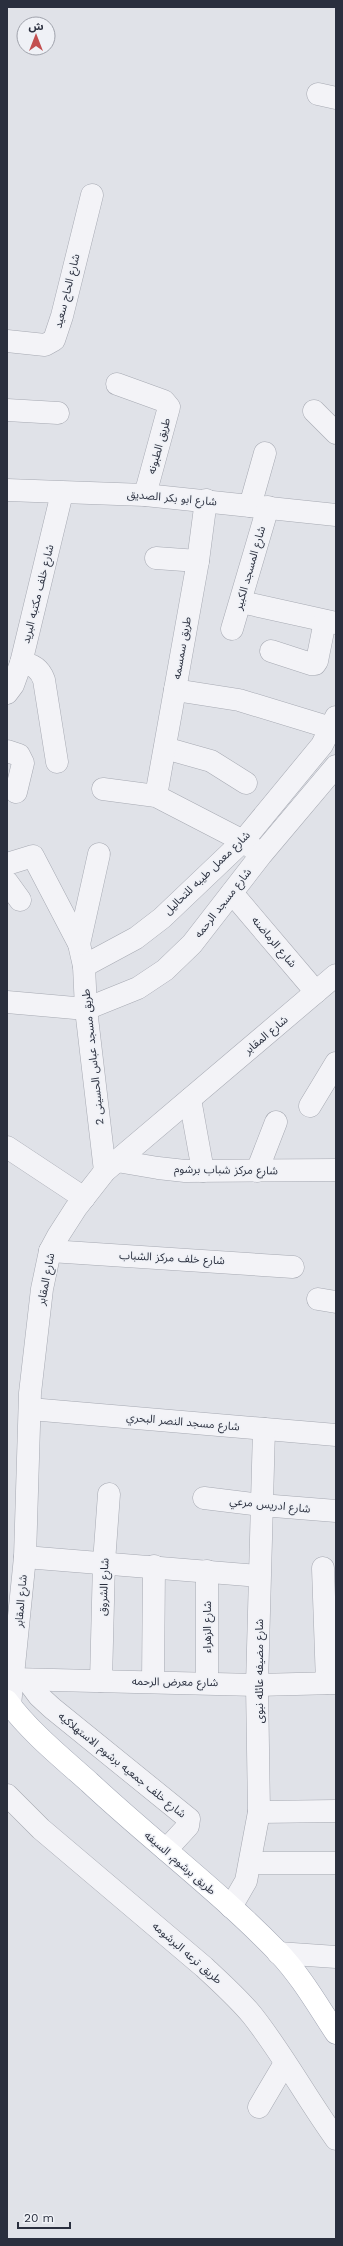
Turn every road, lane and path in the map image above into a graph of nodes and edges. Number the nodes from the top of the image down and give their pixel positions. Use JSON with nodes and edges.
{"nodes":[{"id":1,"x":92,"y":195,"type":"dead end"},
{"id":2,"x":7,"y":341,"type":"edge"},
{"id":3,"x":117,"y":384,"type":"dead end"},
{"id":4,"x":7,"y":410,"type":"edge"},
{"id":5,"x":314,"y":410,"type":"dead end"},
{"id":6,"x":58,"y":413,"type":"dead end"},
{"id":7,"x":336,"y":433,"type":"edge"},
{"id":8,"x":265,"y":453,"type":"dead end"},
{"id":9,"x":7,"y":490,"type":"edge"},
{"id":10,"x":62,"y":493,"type":"junction"},
{"id":11,"x":145,"y":495,"type":"junction"},
{"id":12,"x":206,"y":500,"type":"junction"},
{"id":13,"x":259,"y":506,"type":"junction"},
{"id":14,"x":336,"y":516,"type":"edge"},
{"id":15,"x":156,"y":558,"type":"dead end"},
{"id":16,"x":198,"y":561,"type":"junction"},
{"id":17,"x":241,"y":602,"type":"junction"},
{"id":18,"x":331,"y":622,"type":"edge"},
{"id":19,"x":232,"y":629,"type":"dead end"},
{"id":20,"x":271,"y":651,"type":"dead end"},
{"id":21,"x":21,"y":663,"type":"junction"},
{"id":22,"x":175,"y":690,"type":"junction"},
{"id":23,"x":7,"y":693,"type":"edge"},
{"id":24,"x":334,"y":722,"type":"edge"},
{"id":25,"x":165,"y":748,"type":"junction"},
{"id":26,"x":7,"y":751,"type":"edge"},
{"id":27,"x":57,"y":762,"type":"dead end"},
{"id":28,"x":336,"y":766,"type":"edge"},
{"id":29,"x":246,"y":783,"type":"dead end"},
{"id":30,"x":103,"y":789,"type":"dead end"},
{"id":31,"x":16,"y":792,"type":"dead end"},
{"id":32,"x":156,"y":796,"type":"junction"},
{"id":33,"x":243,"y":841,"type":"junction"},
{"id":34,"x":99,"y":854,"type":"dead end"},
{"id":35,"x":261,"y":855,"type":"junction"},
{"id":36,"x":7,"y":864,"type":"edge"},
{"id":37,"x":7,"y":882,"type":"edge"},
{"id":38,"x":232,"y":892,"type":"junction"},
{"id":39,"x":20,"y":900,"type":"dead end"},
{"id":40,"x":79,"y":944,"type":"junction"},
{"id":41,"x":84,"y":966,"type":"junction"},
{"id":42,"x":336,"y":975,"type":"edge"},
{"id":43,"x":316,"y":992,"type":"junction"},
{"id":44,"x":7,"y":1002,"type":"edge"},
{"id":45,"x":86,"y":1009,"type":"junction"},
{"id":46,"x":336,"y":1063,"type":"edge"},
{"id":47,"x":190,"y":1099,"type":"junction"},
{"id":48,"x":310,"y":1106,"type":"dead end"},
{"id":49,"x":276,"y":1122,"type":"dead end"},
{"id":50,"x":7,"y":1147,"type":"edge"},
{"id":51,"x":111,"y":1166,"type":"junction"},
{"id":52,"x":336,"y":1170,"type":"edge"},
{"id":53,"x":203,"y":1171,"type":"junction"},
{"id":54,"x":257,"y":1171,"type":"junction"},
{"id":55,"x":84,"y":1198,"type":"junction"},
{"id":56,"x":50,"y":1251,"type":"junction"},
{"id":57,"x":293,"y":1267,"type":"dead end"},
{"id":58,"x":30,"y":1409,"type":"junction"},
{"id":59,"x":264,"y":1429,"type":"junction"},
{"id":60,"x":336,"y":1435,"type":"edge"},
{"id":61,"x":109,"y":1494,"type":"dead end"},
{"id":62,"x":204,"y":1498,"type":"dead end"},
{"id":63,"x":261,"y":1505,"type":"junction"},
{"id":64,"x":336,"y":1511,"type":"edge"},
{"id":65,"x":25,"y":1557,"type":"junction"},
{"id":66,"x":104,"y":1562,"type":"junction"},
{"id":67,"x":154,"y":1566,"type":"junction"},
{"id":68,"x":323,"y":1568,"type":"dead end"},
{"id":69,"x":207,"y":1571,"type":"junction"},
{"id":70,"x":260,"y":1576,"type":"junction"},
{"id":71,"x":20,"y":1679,"type":"junction"},
{"id":72,"x":101,"y":1681,"type":"junction"},
{"id":73,"x":153,"y":1682,"type":"junction"},
{"id":74,"x":207,"y":1683,"type":"junction"},
{"id":75,"x":331,"y":1683,"type":"edge"},
{"id":76,"x":257,"y":1685,"type":"junction"},
{"id":77,"x":8,"y":1703,"type":"edge"},
{"id":78,"x":7,"y":1795,"type":"edge"},
{"id":79,"x":336,"y":1811,"type":"edge"},
{"id":80,"x":259,"y":1812,"type":"junction"},
{"id":81,"x":166,"y":1850,"type":"junction"},
{"id":82,"x":250,"y":1863,"type":"junction"},
{"id":83,"x":336,"y":1863,"type":"edge"},
{"id":84,"x":231,"y":1907,"type":"junction"},
{"id":85,"x":278,"y":1953,"type":"junction"},
{"id":86,"x":336,"y":1957,"type":"edge"},
{"id":87,"x":336,"y":2033,"type":"edge"},
{"id":88,"x":285,"y":2063,"type":"junction"},
{"id":89,"x":259,"y":2107,"type":"dead end"},
{"id":90,"x":336,"y":2140,"type":"edge"}],
"edges":[{"from":1,"to":2,"type":"street","name":"شارع الحاج سعيد"},
{"from":3,"to":11,"type":"street","name":"طريق الطبونه"},
{"from":4,"to":6,"type":"street"},
{"from":5,"to":7,"type":"street"},
{"from":8,"to":13,"type":"street","name":"شارع المسجد الكبير"},
{"from":9,"to":10,"type":"street","name":"شارع ابو بكر الصديق"},
{"from":10,"to":11,"type":"street","name":"شارع ابو بكر الصديق"},
{"from":10,"to":21,"type":"street","name":"شارع خلف مكتبه البريد"},
{"from":11,"to":12,"type":"street","name":"شارع ابو بكر الصديق"},
{"from":12,"to":13,"type":"street","name":"شارع ابو بكر الصديق"},
{"from":12,"to":16,"type":"street","name":"طريق سمسمه"},
{"from":13,"to":14,"type":"street","name":"شارع ابو بكر الصديق"},
{"from":13,"to":17,"type":"street","name":"شارع المسجد الكبير"},
{"from":15,"to":16,"type":"street"},
{"from":16,"to":22,"type":"street","name":"طريق سمسمه"},
{"from":17,"to":18,"type":"street"},
{"from":17,"to":19,"type":"street","name":"شارع المسجد الكبير"},
{"from":18,"to":20,"type":"street"},
{"from":21,"to":23,"type":"street","name":"شارع خلف مكتبه البريد"},
{"from":21,"to":27,"type":"street"},
{"from":22,"to":24,"type":"street"},
{"from":22,"to":25,"type":"street","name":"طريق سمسمه"},
{"from":24,"to":33,"type":"street","name":"شارع معمل طيبه للتحاليل"},
{"from":25,"to":29,"type":"street"},
{"from":25,"to":32,"type":"street","name":"طريق سمسمه"},
{"from":26,"to":31,"type":"street"},
{"from":28,"to":35,"type":"street","name":"شارع مسجد الرحمه"},
{"from":30,"to":32,"type":"street"},
{"from":32,"to":33,"type":"street"},
{"from":33,"to":35,"type":"street"},
{"from":33,"to":41,"type":"street","name":"شارع معمل طيبه للتحاليل"},
{"from":34,"to":40,"type":"street","name":"طريق مسجد عباس الحسينى 2"},
{"from":35,"to":38,"type":"street","name":"شارع مسجد الرحمه"},
{"from":36,"to":40,"type":"street","name":"طريق مسجد عباس الحسينى 2"},
{"from":37,"to":39,"type":"street"},
{"from":38,"to":43,"type":"street","name":"شارع الرماضنه"},
{"from":38,"to":45,"type":"street","name":"شارع مسجد الرحمه"},
{"from":40,"to":41,"type":"street","name":"طريق مسجد عباس الحسينى 2"},
{"from":41,"to":45,"type":"street","name":"طريق مسجد عباس الحسينى 2"},
{"from":42,"to":43,"type":"street","name":"شارع المقابر"},
{"from":43,"to":47,"type":"street","name":"شارع المقابر"},
{"from":44,"to":45,"type":"street"},
{"from":45,"to":51,"type":"street","name":"طريق مسجد عباس الحسينى 2"},
{"from":46,"to":48,"type":"street"},
{"from":47,"to":51,"type":"street","name":"شارع المقابر"},
{"from":47,"to":53,"type":"street"},
{"from":49,"to":54,"type":"street"},
{"from":50,"to":55,"type":"street"},
{"from":51,"to":53,"type":"street","name":"شارع مركز شباب برشوم"},
{"from":51,"to":55,"type":"street","name":"شارع المقابر"},
{"from":52,"to":54,"type":"street","name":"شارع مركز شباب برشوم"},
{"from":53,"to":54,"type":"street","name":"شارع مركز شباب برشوم"},
{"from":55,"to":56,"type":"street","name":"شارع المقابر"},
{"from":56,"to":57,"type":"street","name":"شارع خلف مركز الشباب"},
{"from":56,"to":58,"type":"street","name":"شارع المقابر"},
{"from":58,"to":59,"type":"street","name":"شارع مسجد النصر البحري"},
{"from":58,"to":65,"type":"street","name":"شارع المقابر"},
{"from":59,"to":60,"type":"street","name":"شارع مسجد النصر البحري"},
{"from":59,"to":63,"type":"street","name":"شارع مضيفه عائله نبوى"},
{"from":61,"to":66,"type":"street","name":"شارع الشروق"},
{"from":62,"to":63,"type":"street","name":"شارع ادريس مرعي"},
{"from":63,"to":64,"type":"street","name":"شارع ادريس مرعي"},
{"from":63,"to":70,"type":"street","name":"شارع مضيفه عائله نبوى"},
{"from":65,"to":66,"type":"street"},
{"from":65,"to":71,"type":"street","name":"شارع المقابر"},
{"from":66,"to":67,"type":"street"},
{"from":66,"to":72,"type":"street","name":"شارع الشروق"},
{"from":67,"to":69,"type":"street"},
{"from":67,"to":73,"type":"street"},
{"from":68,"to":75,"type":"street"},
{"from":69,"to":70,"type":"street"},
{"from":69,"to":74,"type":"street","name":"شارع الزهراء"},
{"from":70,"to":76,"type":"street","name":"شارع مضيفه عائله نبوى"},
{"from":71,"to":72,"type":"street","name":"شارع معرض الرحمه"},
{"from":71,"to":77,"type":"street","name":"شارع المقابر"},
{"from":71,"to":81,"type":"street","name":"شارع خلف جمعيه برشوم الاستهلاكيه"},
{"from":72,"to":73,"type":"street","name":"شارع معرض الرحمه"},
{"from":73,"to":74,"type":"street","name":"شارع معرض الرحمه"},
{"from":74,"to":76,"type":"street","name":"شارع معرض الرحمه"},
{"from":75,"to":76,"type":"street","name":"شارع معرض الرحمه"},
{"from":76,"to":80,"type":"street","name":"شارع مضيفه عائله نبوى"},
{"from":77,"to":81,"type":"main road","name":"طريق برشوم, السيفه"},
{"from":78,"to":88,"type":"street","name":"طريق ترعه البرشومه"},
{"from":79,"to":80,"type":"street"},
{"from":80,"to":82,"type":"street","name":"شارع مضيفه عائله نبوى"},
{"from":81,"to":84,"type":"main road","name":"طريق برشوم, السيفه"},
{"from":82,"to":83,"type":"street"},
{"from":82,"to":84,"type":"street","name":"شارع مضيفه عائله نبوى"},
{"from":84,"to":85,"type":"main road","name":"طريق برشوم, السيفه"},
{"from":85,"to":86,"type":"street"},
{"from":85,"to":87,"type":"main road","name":"طريق برشوم, السيفه"},
{"from":88,"to":89,"type":"street"},
{"from":88,"to":90,"type":"street","name":"طريق ترعه البرشومه"}]}
